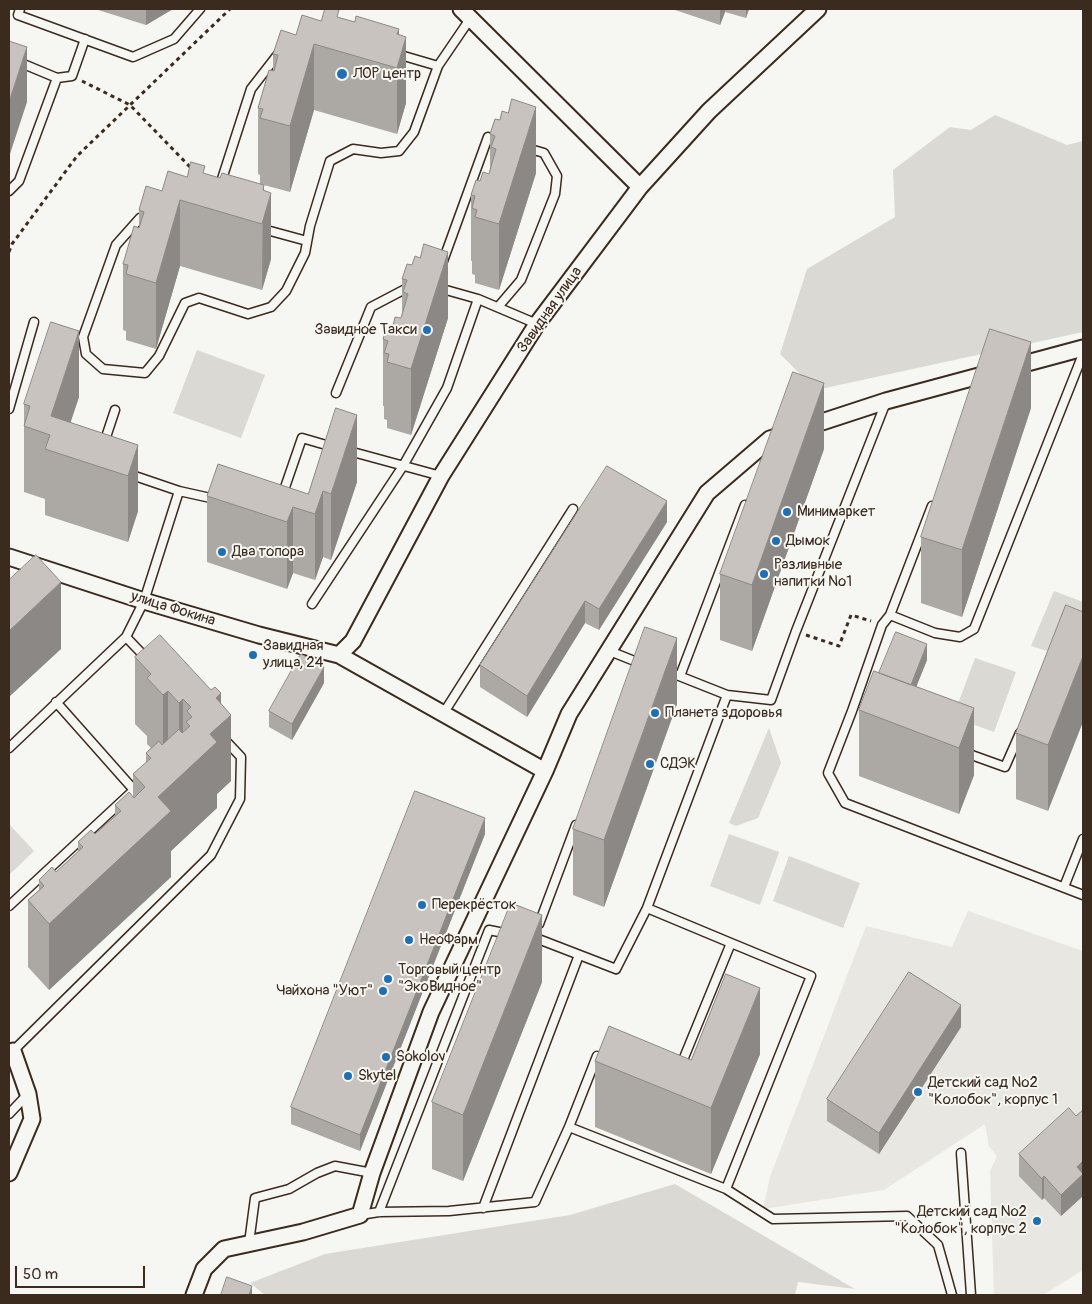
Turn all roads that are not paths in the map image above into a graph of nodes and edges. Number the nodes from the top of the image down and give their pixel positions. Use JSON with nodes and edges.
{"nodes":[{"id":1,"x":20,"y":9,"type":"edge"},
{"id":2,"x":200,"y":9,"type":"edge"},
{"id":3,"x":818,"y":9,"type":"edge"},
{"id":4,"x":465,"y":14,"type":"edge"},
{"id":5,"x":85,"y":39,"type":"junction"},
{"id":6,"x":287,"y":49,"type":"edge"},
{"id":7,"x":386,"y":51,"type":"edge"},
{"id":8,"x":9,"y":58,"type":"edge"},
{"id":9,"x":438,"y":66,"type":"junction"},
{"id":10,"x":57,"y":78,"type":"junction"},
{"id":11,"x":506,"y":142,"type":"edge"},
{"id":12,"x":516,"y":145,"type":"edge"},
{"id":13,"x":640,"y":187,"type":"junction"},
{"id":14,"x":218,"y":190,"type":"edge"},
{"id":15,"x":9,"y":191,"type":"edge"},
{"id":16,"x":157,"y":209,"type":"edge"},
{"id":17,"x":254,"y":227,"type":"edge"},
{"id":18,"x":307,"y":241,"type":"junction"},
{"id":19,"x":440,"y":268,"type":"edge"},
{"id":20,"x":437,"y":277,"type":"edge"},
{"id":21,"x":416,"y":284,"type":"edge"},
{"id":22,"x":478,"y":299,"type":"junction"},
{"id":23,"x":498,"y":307,"type":"junction"},
{"id":24,"x":34,"y":322,"type":"dead end"},
{"id":25,"x":537,"y":324,"type":"junction"},
{"id":26,"x":1083,"y":348,"type":"edge"},
{"id":27,"x":1083,"y":354,"type":"edge"},
{"id":28,"x":336,"y":393,"type":"dead end"},
{"id":29,"x":886,"y":401,"type":"junction"},
{"id":30,"x":9,"y":409,"type":"edge"},
{"id":31,"x":115,"y":410,"type":"dead end"},
{"id":32,"x":770,"y":438,"type":"junction"},
{"id":33,"x":100,"y":454,"type":"edge"},
{"id":34,"x":764,"y":457,"type":"edge"},
{"id":35,"x":403,"y":466,"type":"junction"},
{"id":36,"x":125,"y":472,"type":"edge"},
{"id":37,"x":441,"y":476,"type":"junction"},
{"id":38,"x":179,"y":491,"type":"junction"},
{"id":39,"x":750,"y":493,"type":"edge"},
{"id":40,"x":936,"y":495,"type":"edge"},
{"id":41,"x":228,"y":501,"type":"edge"},
{"id":42,"x":280,"y":502,"type":"edge"},
{"id":43,"x":573,"y":509,"type":"dead end"},
{"id":44,"x":9,"y":557,"type":"edge"},
{"id":45,"x":144,"y":601,"type":"junction"},
{"id":46,"x":312,"y":604,"type":"dead end"},
{"id":47,"x":890,"y":615,"type":"junction"},
{"id":48,"x":126,"y":638,"type":"junction"},
{"id":49,"x":607,"y":650,"type":"junction"},
{"id":50,"x":339,"y":654,"type":"junction"},
{"id":51,"x":637,"y":662,"type":"junction"},
{"id":52,"x":646,"y":665,"type":"edge"},
{"id":53,"x":153,"y":666,"type":"edge"},
{"id":54,"x":663,"y":670,"type":"edge"},
{"id":55,"x":634,"y":672,"type":"edge"},
{"id":56,"x":680,"y":676,"type":"junction"},
{"id":57,"x":727,"y":695,"type":"junction"},
{"id":58,"x":56,"y":702,"type":"junction"},
{"id":59,"x":852,"y":711,"type":"junction"},
{"id":60,"x":443,"y":714,"type":"junction"},
{"id":61,"x":861,"y":714,"type":"dead end"},
{"id":62,"x":1023,"y":724,"type":"edge"},
{"id":63,"x":221,"y":736,"type":"edge"},
{"id":64,"x":9,"y":748,"type":"edge"},
{"id":65,"x":960,"y":750,"type":"edge"},
{"id":66,"x":545,"y":771,"type":"junction"},
{"id":67,"x":579,"y":818,"type":"edge"},
{"id":68,"x":1083,"y":839,"type":"edge"},
{"id":69,"x":1064,"y":887,"type":"junction"},
{"id":70,"x":1083,"y":895,"type":"edge"},
{"id":71,"x":9,"y":906,"type":"edge"},
{"id":72,"x":647,"y":908,"type":"junction"},
{"id":73,"x":516,"y":935,"type":"edge"},
{"id":74,"x":525,"y":936,"type":"edge"},
{"id":75,"x":534,"y":938,"type":"junction"},
{"id":76,"x":731,"y":942,"type":"junction"},
{"id":77,"x":579,"y":955,"type":"junction"},
{"id":78,"x":11,"y":1049,"type":"edge"},
{"id":79,"x":606,"y":1059,"type":"edge"},
{"id":80,"x":678,"y":1072,"type":"edge"},
{"id":81,"x":28,"y":1094,"type":"junction"},
{"id":82,"x":9,"y":1114,"type":"edge"},
{"id":83,"x":569,"y":1127,"type":"junction"},
{"id":84,"x":960,"y":1153,"type":"dead end"},
{"id":85,"x":9,"y":1173,"type":"edge"},
{"id":86,"x":372,"y":1173,"type":"junction"},
{"id":87,"x":726,"y":1189,"type":"junction"},
{"id":88,"x":483,"y":1208,"type":"junction"},
{"id":89,"x":379,"y":1212,"type":"junction"},
{"id":90,"x":360,"y":1215,"type":"junction"},
{"id":91,"x":249,"y":1243,"type":"junction"},
{"id":92,"x":194,"y":1295,"type":"edge"},
{"id":93,"x":952,"y":1295,"type":"edge"},
{"id":94,"x":971,"y":1295,"type":"edge"}],
"edges":[{"from":1,"to":5,"type":"lane"},
{"from":2,"to":5,"type":"lane"},
{"from":3,"to":13,"type":"street","name":"Завидная улица"},
{"from":4,"to":9,"type":"lane"},
{"from":4,"to":13,"type":"street"},
{"from":5,"to":10,"type":"lane"},
{"from":6,"to":14,"type":"lane"},
{"from":7,"to":9,"type":"lane"},
{"from":8,"to":10,"type":"lane"},
{"from":9,"to":18,"type":"lane"},
{"from":10,"to":15,"type":"lane"},
{"from":11,"to":19,"type":"lane"},
{"from":12,"to":23,"type":"lane"},
{"from":13,"to":25,"type":"street","name":"Завидная улица"},
{"from":16,"to":18,"type":"lane"},
{"from":17,"to":18,"type":"lane"},
{"from":20,"to":22,"type":"lane"},
{"from":21,"to":28,"type":"lane"},
{"from":22,"to":23,"type":"lane"},
{"from":22,"to":35,"type":"lane"},
{"from":23,"to":25,"type":"lane"},
{"from":24,"to":30,"type":"lane"},
{"from":25,"to":37,"type":"street","name":"Завидная улица"},
{"from":26,"to":29,"type":"street"},
{"from":27,"to":47,"type":"lane"},
{"from":29,"to":32,"type":"street"},
{"from":29,"to":57,"type":"lane"},
{"from":31,"to":33,"type":"lane"},
{"from":32,"to":34,"type":"lane"},
{"from":32,"to":49,"type":"street"},
{"from":35,"to":37,"type":"lane"},
{"from":35,"to":42,"type":"lane"},
{"from":35,"to":46,"type":"lane"},
{"from":36,"to":38,"type":"lane"},
{"from":37,"to":50,"type":"street","name":"Завидная улица"},
{"from":38,"to":41,"type":"lane"},
{"from":38,"to":45,"type":"lane"},
{"from":39,"to":56,"type":"lane"},
{"from":40,"to":47,"type":"lane"},
{"from":43,"to":60,"type":"lane"},
{"from":44,"to":45,"type":"street","name":"улица Фокина"},
{"from":45,"to":48,"type":"lane"},
{"from":45,"to":50,"type":"street","name":"улица Фокина"},
{"from":47,"to":59,"type":"lane"},
{"from":48,"to":53,"type":"lane"},
{"from":48,"to":58,"type":"lane"},
{"from":49,"to":51,"type":"lane"},
{"from":49,"to":66,"type":"street"},
{"from":50,"to":60,"type":"street","name":"улица Фокина"},
{"from":51,"to":52,"type":"lane"},
{"from":51,"to":55,"type":"lane"},
{"from":54,"to":56,"type":"lane"},
{"from":56,"to":57,"type":"lane"},
{"from":57,"to":72,"type":"lane"},
{"from":58,"to":64,"type":"lane"},
{"from":58,"to":71,"type":"lane"},
{"from":59,"to":61,"type":"lane"},
{"from":59,"to":69,"type":"lane"},
{"from":60,"to":66,"type":"street","name":"улица Фокина"},
{"from":62,"to":65,"type":"lane"},
{"from":63,"to":78,"type":"lane"},
{"from":66,"to":86,"type":"street"},
{"from":67,"to":75,"type":"lane"},
{"from":68,"to":69,"type":"lane"},
{"from":69,"to":70,"type":"lane"},
{"from":72,"to":76,"type":"lane"},
{"from":72,"to":77,"type":"lane"},
{"from":73,"to":89,"type":"lane"},
{"from":74,"to":75,"type":"lane"},
{"from":75,"to":77,"type":"lane"},
{"from":76,"to":80,"type":"lane"},
{"from":76,"to":87,"type":"lane"},
{"from":77,"to":88,"type":"lane"},
{"from":78,"to":81,"type":"street"},
{"from":79,"to":83,"type":"lane"},
{"from":81,"to":82,"type":"lane"},
{"from":81,"to":85,"type":"street"},
{"from":83,"to":87,"type":"lane"},
{"from":83,"to":88,"type":"lane"},
{"from":84,"to":94,"type":"lane"},
{"from":86,"to":90,"type":"street"},
{"from":86,"to":91,"type":"lane"},
{"from":87,"to":93,"type":"lane"},
{"from":88,"to":89,"type":"lane"},
{"from":89,"to":90,"type":"lane"},
{"from":90,"to":91,"type":"street"},
{"from":91,"to":92,"type":"street"}]}
